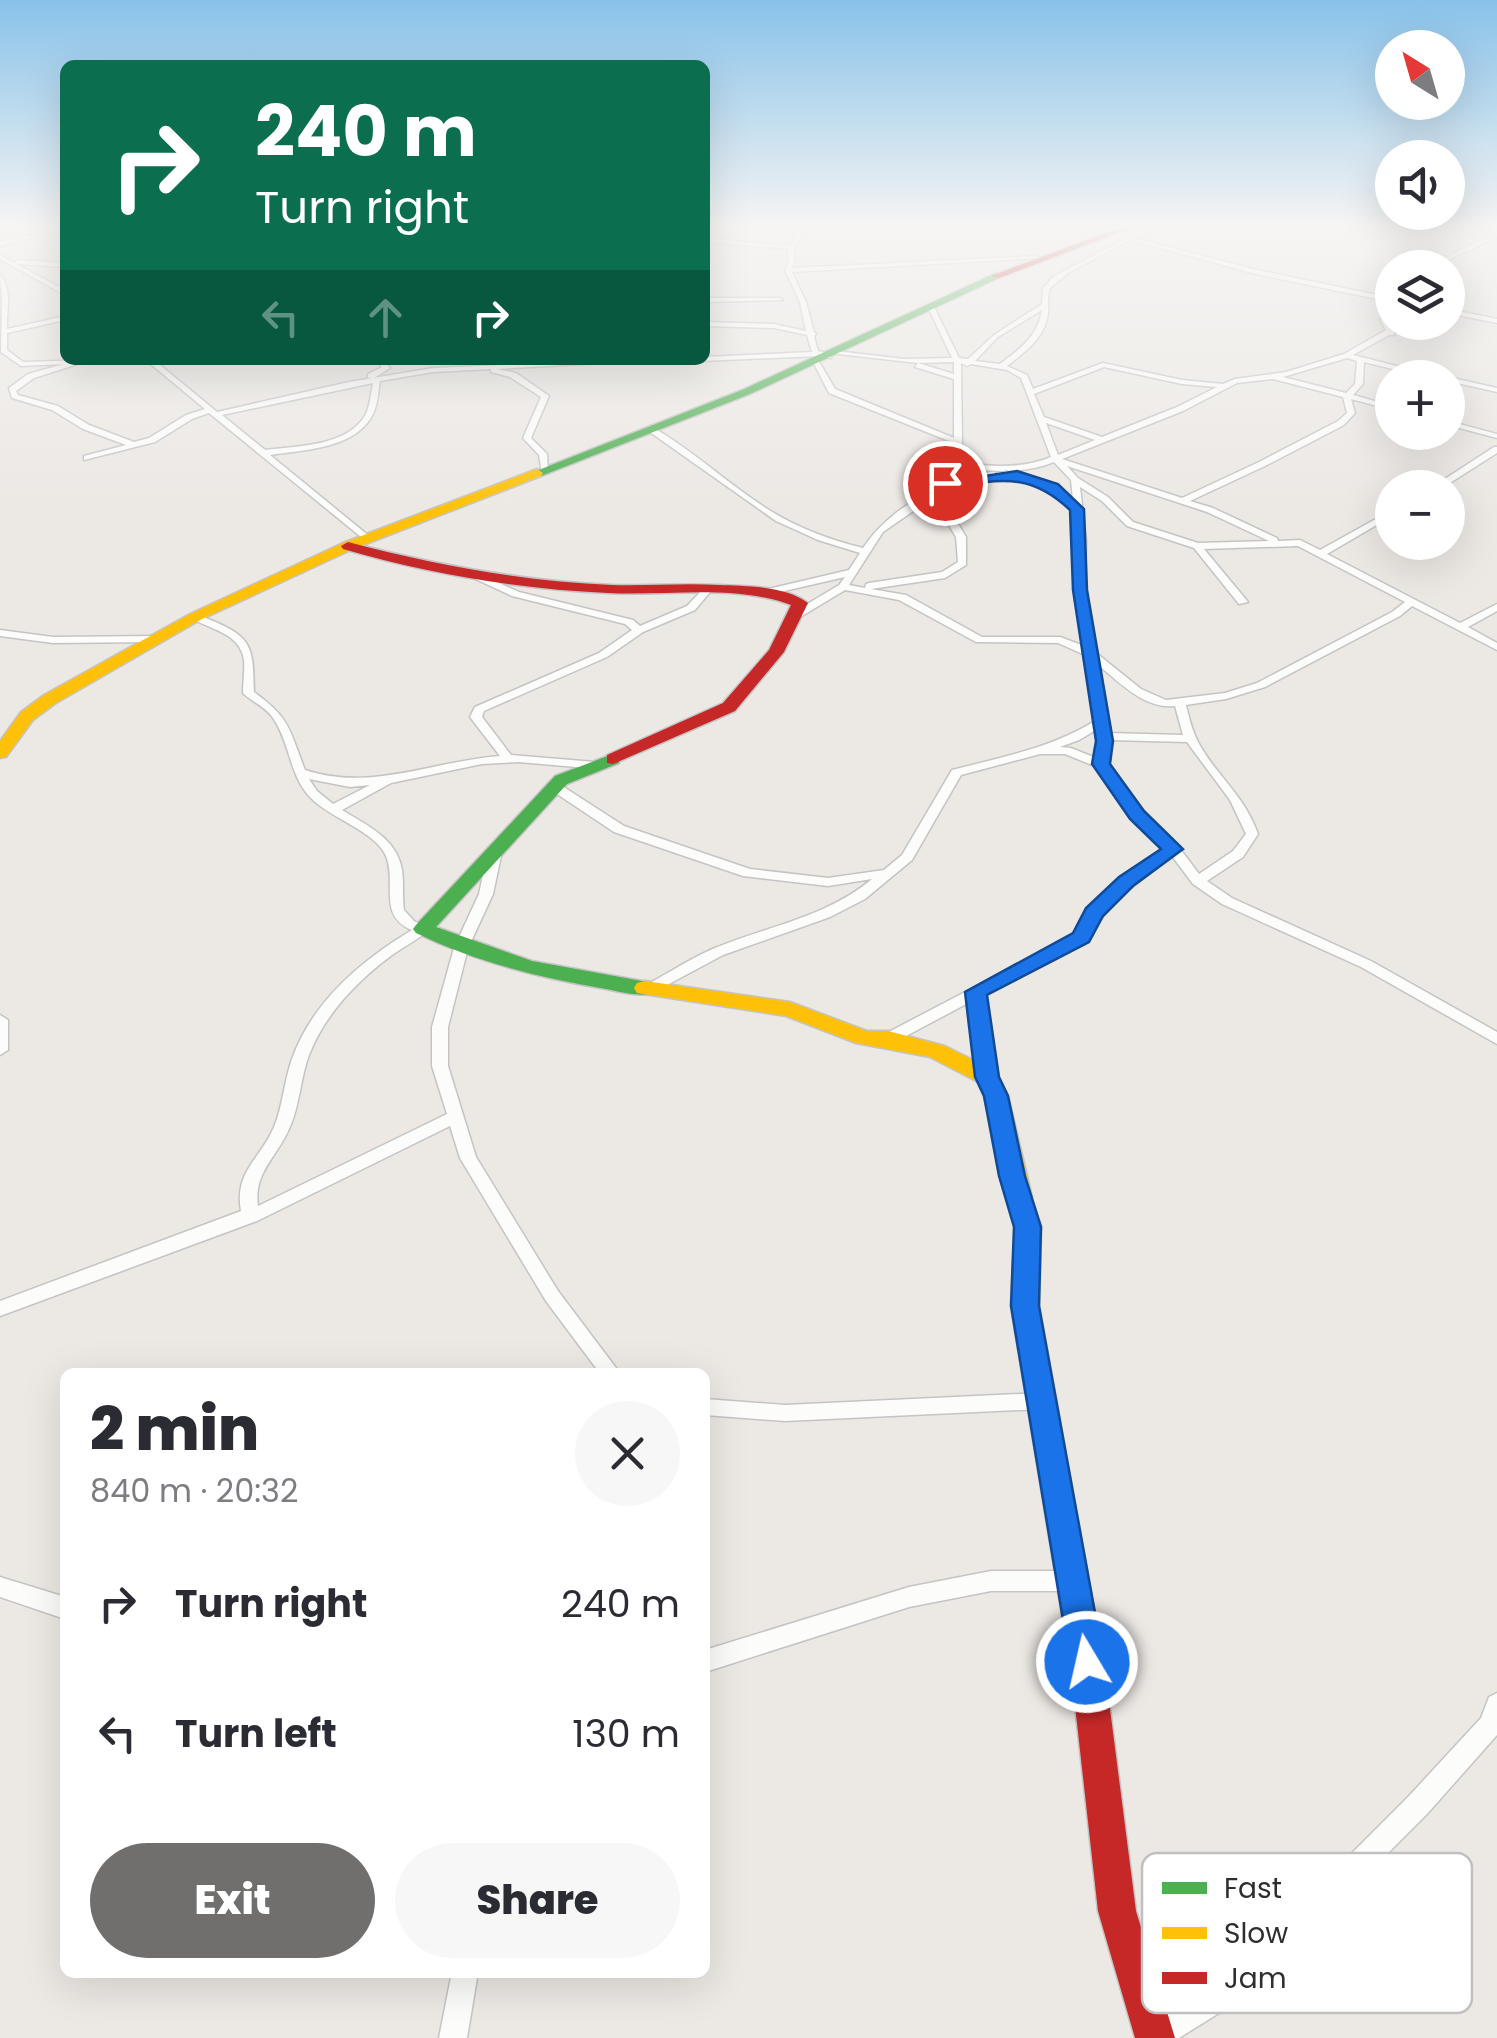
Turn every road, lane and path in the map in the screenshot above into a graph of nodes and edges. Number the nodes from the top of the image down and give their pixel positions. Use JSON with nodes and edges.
{"nodes":[{"id":1,"x":42,"y":323,"type":"edge"},
{"id":2,"x":790,"y":323,"type":"edge"},
{"id":3,"x":809,"y":323,"type":"edge"},
{"id":4,"x":898,"y":323,"type":"edge"},
{"id":5,"x":938,"y":323,"type":"edge"},
{"id":6,"x":1016,"y":323,"type":"edge"},
{"id":7,"x":1042,"y":323,"type":"edge"},
{"id":8,"x":710,"y":324,"type":"edge"},
{"id":9,"x":774,"y":326,"type":"junction"},
{"id":10,"x":2,"y":332,"type":"edge"},
{"id":11,"x":812,"y":334,"type":"junction"},
{"id":12,"x":1380,"y":340,"type":"edge"},
{"id":13,"x":1347,"y":356,"type":"junction"},
{"id":14,"x":825,"y":357,"type":"junction"},
{"id":15,"x":710,"y":358,"type":"edge"},
{"id":16,"x":1361,"y":360,"type":"junction"},
{"id":17,"x":904,"y":361,"type":"junction"},
{"id":18,"x":970,"y":361,"type":"junction"},
{"id":19,"x":60,"y":362,"type":"edge"},
{"id":20,"x":1375,"y":363,"type":"edge"},
{"id":21,"x":64,"y":365,"type":"edge"},
{"id":22,"x":156,"y":365,"type":"edge"},
{"id":23,"x":386,"y":365,"type":"edge"},
{"id":24,"x":495,"y":365,"type":"edge"},
{"id":25,"x":470,"y":366,"type":"junction"},
{"id":26,"x":1002,"y":366,"type":"junction"},
{"id":27,"x":957,"y":369,"type":"junction"},
{"id":28,"x":32,"y":376,"type":"junction"},
{"id":29,"x":1024,"y":376,"type":"junction"},
{"id":30,"x":1272,"y":376,"type":"junction"},
{"id":31,"x":1059,"y":379,"type":"junction"},
{"id":32,"x":376,"y":380,"type":"junction"},
{"id":33,"x":1182,"y":382,"type":"junction"},
{"id":34,"x":1465,"y":383,"type":"edge"},
{"id":35,"x":0,"y":385,"type":"edge"},
{"id":36,"x":1224,"y":385,"type":"junction"},
{"id":37,"x":340,"y":386,"type":"junction"},
{"id":38,"x":1497,"y":390,"type":"edge"},
{"id":39,"x":1030,"y":393,"type":"junction"},
{"id":40,"x":1207,"y":393,"type":"junction"},
{"id":41,"x":1347,"y":397,"type":"junction"},
{"id":42,"x":1375,"y":404,"type":"edge"},
{"id":43,"x":214,"y":411,"type":"junction"},
{"id":44,"x":1038,"y":418,"type":"junction"},
{"id":45,"x":1465,"y":428,"type":"edge"},
{"id":46,"x":651,"y":430,"type":"junction"},
{"id":47,"x":1497,"y":436,"type":"edge"},
{"id":48,"x":1099,"y":439,"type":"junction"},
{"id":49,"x":958,"y":442,"type":"junction"},
{"id":50,"x":134,"y":445,"type":"junction"},
{"id":51,"x":1497,"y":449,"type":"edge"},
{"id":52,"x":264,"y":452,"type":"junction"},
{"id":53,"x":87,"y":458,"type":"dead end"},
{"id":54,"x":1057,"y":459,"type":"junction"},
{"id":55,"x":1478,"y":460,"type":"junction"},
{"id":56,"x":954,"y":463,"type":"junction"},
{"id":57,"x":1497,"y":465,"type":"edge"},
{"id":58,"x":1037,"y":466,"type":"junction"},
{"id":59,"x":983,"y":468,"type":"junction"},
{"id":60,"x":1463,"y":470,"type":"edge"},
{"id":61,"x":545,"y":472,"type":"junction"},
{"id":62,"x":1007,"y":473,"type":"junction"},
{"id":63,"x":955,"y":479,"type":"junction"},
{"id":64,"x":1074,"y":480,"type":"junction"},
{"id":65,"x":1182,"y":500,"type":"junction"},
{"id":66,"x":1077,"y":509,"type":"junction"},
{"id":67,"x":1375,"y":522,"type":"edge"},
{"id":68,"x":357,"y":542,"type":"junction"},
{"id":69,"x":1277,"y":542,"type":"junction"},
{"id":70,"x":1197,"y":546,"type":"junction"},
{"id":71,"x":866,"y":552,"type":"junction"},
{"id":72,"x":1320,"y":554,"type":"junction"},
{"id":73,"x":854,"y":572,"type":"junction"},
{"id":74,"x":468,"y":573,"type":"junction"},
{"id":75,"x":846,"y":588,"type":"junction"},
{"id":76,"x":705,"y":592,"type":"junction"},
{"id":77,"x":767,"y":592,"type":"junction"},
{"id":78,"x":1242,"y":602,"type":"dead end"},
{"id":79,"x":1410,"y":603,"type":"junction"},
{"id":80,"x":1497,"y":606,"type":"edge"},
{"id":81,"x":798,"y":614,"type":"junction"},
{"id":82,"x":195,"y":618,"type":"junction"},
{"id":83,"x":1459,"y":628,"type":"junction"},
{"id":84,"x":639,"y":630,"type":"junction"},
{"id":85,"x":0,"y":633,"type":"edge"},
{"id":86,"x":154,"y":639,"type":"junction"},
{"id":87,"x":1495,"y":647,"type":"edge"},
{"id":88,"x":1090,"y":654,"type":"junction"},
{"id":89,"x":1180,"y":704,"type":"junction"},
{"id":90,"x":1102,"y":729,"type":"junction"},
{"id":91,"x":1187,"y":739,"type":"junction"},
{"id":92,"x":1040,"y":750,"type":"junction"},
{"id":93,"x":0,"y":753,"type":"edge"},
{"id":94,"x":508,"y":758,"type":"junction"},
{"id":95,"x":1101,"y":764,"type":"junction"},
{"id":96,"x":595,"y":766,"type":"junction"},
{"id":97,"x":299,"y":772,"type":"junction"},
{"id":98,"x":397,"y":776,"type":"junction"},
{"id":99,"x":554,"y":787,"type":"junction"},
{"id":100,"x":332,"y":810,"type":"junction"},
{"id":101,"x":1173,"y":849,"type":"junction"},
{"id":102,"x":494,"y":856,"type":"junction"},
{"id":103,"x":888,"y":873,"type":"junction"},
{"id":104,"x":1198,"y":882,"type":"junction"},
{"id":105,"x":423,"y":929,"type":"junction"},
{"id":106,"x":460,"y":948,"type":"junction"},
{"id":107,"x":652,"y":988,"type":"junction"},
{"id":108,"x":976,"y":992,"type":"junction"},
{"id":109,"x":0,"y":1020,"type":"edge"},
{"id":110,"x":888,"y":1039,"type":"junction"},
{"id":111,"x":1497,"y":1039,"type":"edge"},
{"id":112,"x":0,"y":1050,"type":"edge"},
{"id":113,"x":987,"y":1077,"type":"junction"},
{"id":114,"x":453,"y":1118,"type":"junction"},
{"id":115,"x":251,"y":1216,"type":"junction"},
{"id":116,"x":0,"y":1309,"type":"edge"},
{"id":117,"x":607,"y":1368,"type":"edge"},
{"id":118,"x":1042,"y":1401,"type":"junction"},
{"id":119,"x":710,"y":1407,"type":"edge"},
{"id":120,"x":1073,"y":1581,"type":"junction"},
{"id":121,"x":0,"y":1587,"type":"edge"},
{"id":122,"x":60,"y":1606,"type":"edge"},
{"id":123,"x":710,"y":1659,"type":"edge"},
{"id":124,"x":1497,"y":1705,"type":"edge"},
{"id":125,"x":1370,"y":1853,"type":"edge"},
{"id":126,"x":464,"y":1978,"type":"edge"},
{"id":127,"x":1142,"y":1995,"type":"edge"},
{"id":128,"x":1148,"y":2013,"type":"edge"},
{"id":129,"x":1195,"y":2013,"type":"edge"},
{"id":130,"x":452,"y":2038,"type":"edge"},
{"id":131,"x":1155,"y":2038,"type":"edge"}],
"edges":[{"from":1,"to":10,"type":"street"},
{"from":2,"to":9,"type":"street"},
{"from":3,"to":11,"type":"street"},
{"from":4,"to":14,"type":"street"},
{"from":5,"to":27,"type":"street"},
{"from":6,"to":18,"type":"street"},
{"from":7,"to":26,"type":"street"},
{"from":8,"to":9,"type":"street"},
{"from":9,"to":11,"type":"street"},
{"from":10,"to":19,"type":"street"},
{"from":11,"to":14,"type":"street"},
{"from":12,"to":13,"type":"street"},
{"from":13,"to":16,"type":"street"},
{"from":13,"to":30,"type":"street"},
{"from":14,"to":15,"type":"street"},
{"from":14,"to":17,"type":"street"},
{"from":14,"to":46,"type":"street"},
{"from":14,"to":49,"type":"street"},
{"from":16,"to":20,"type":"street"},
{"from":16,"to":41,"type":"street"},
{"from":17,"to":27,"type":"street"},
{"from":17,"to":27,"type":"street"},
{"from":18,"to":26,"type":"street"},
{"from":18,"to":27,"type":"street"},
{"from":21,"to":28,"type":"street"},
{"from":22,"to":43,"type":"street"},
{"from":23,"to":37,"type":"street"},
{"from":24,"to":25,"type":"street"},
{"from":25,"to":32,"type":"street"},
{"from":25,"to":61,"type":"street"},
{"from":26,"to":29,"type":"street"},
{"from":27,"to":49,"type":"street"},
{"from":28,"to":35,"type":"street"},
{"from":28,"to":50,"type":"street"},
{"from":29,"to":31,"type":"street"},
{"from":29,"to":39,"type":"street"},
{"from":30,"to":36,"type":"street"},
{"from":30,"to":41,"type":"street"},
{"from":31,"to":33,"type":"street"},
{"from":31,"to":39,"type":"street"},
{"from":32,"to":37,"type":"street"},
{"from":32,"to":52,"type":"street"},
{"from":33,"to":36,"type":"street"},
{"from":33,"to":40,"type":"street"},
{"from":34,"to":38,"type":"street"},
{"from":36,"to":40,"type":"street"},
{"from":37,"to":43,"type":"street"},
{"from":39,"to":44,"type":"street"},
{"from":40,"to":48,"type":"street"},
{"from":41,"to":42,"type":"street"},
{"from":41,"to":65,"type":"street"},
{"from":43,"to":50,"type":"street"},
{"from":43,"to":52,"type":"street"},
{"from":44,"to":48,"type":"street"},
{"from":44,"to":54,"type":"street"},
{"from":45,"to":47,"type":"street"},
{"from":46,"to":61,"type":"street"},
{"from":46,"to":71,"type":"street"},
{"from":48,"to":54,"type":"street"},
{"from":49,"to":56,"type":"street"},
{"from":50,"to":53,"type":"street"},
{"from":51,"to":55,"type":"street"},
{"from":52,"to":68,"type":"street"},
{"from":54,"to":58,"type":"street"},
{"from":54,"to":64,"type":"street"},
{"from":54,"to":65,"type":"street"},
{"from":55,"to":57,"type":"street"},
{"from":55,"to":60,"type":"street"},
{"from":56,"to":59,"type":"street"},
{"from":56,"to":63,"type":"street"},
{"from":58,"to":59,"type":"street"},
{"from":58,"to":62,"type":"street"},
{"from":59,"to":62,"type":"street"},
{"from":61,"to":68,"type":"street"},
{"from":62,"to":63,"type":"street"},
{"from":62,"to":66,"type":"street"},
{"from":63,"to":71,"type":"street"},
{"from":63,"to":75,"type":"street"},
{"from":64,"to":66,"type":"street"},
{"from":64,"to":70,"type":"street"},
{"from":65,"to":69,"type":"street"},
{"from":66,"to":88,"type":"street"},
{"from":67,"to":72,"type":"street"},
{"from":68,"to":74,"type":"street"},
{"from":68,"to":82,"type":"street"},
{"from":69,"to":70,"type":"street"},
{"from":69,"to":72,"type":"street"},
{"from":70,"to":78,"type":"street"},
{"from":71,"to":73,"type":"street"},
{"from":72,"to":79,"type":"street"},
{"from":73,"to":75,"type":"street"},
{"from":73,"to":77,"type":"street"},
{"from":74,"to":76,"type":"street"},
{"from":74,"to":84,"type":"street"},
{"from":75,"to":81,"type":"street"},
{"from":75,"to":88,"type":"street"},
{"from":76,"to":77,"type":"street"},
{"from":76,"to":84,"type":"street"},
{"from":77,"to":81,"type":"street"},
{"from":79,"to":83,"type":"street"},
{"from":79,"to":89,"type":"street"},
{"from":80,"to":83,"type":"street"},
{"from":81,"to":96,"type":"street"},
{"from":82,"to":86,"type":"street"},
{"from":82,"to":97,"type":"street"},
{"from":83,"to":87,"type":"street"},
{"from":84,"to":94,"type":"street"},
{"from":85,"to":86,"type":"street"},
{"from":86,"to":93,"type":"street"},
{"from":88,"to":89,"type":"street"},
{"from":88,"to":90,"type":"street"},
{"from":89,"to":91,"type":"street"},
{"from":90,"to":91,"type":"street"},
{"from":90,"to":92,"type":"street"},
{"from":90,"to":95,"type":"street"},
{"from":91,"to":104,"type":"street"},
{"from":92,"to":95,"type":"street"},
{"from":92,"to":103,"type":"street"},
{"from":94,"to":96,"type":"street"},
{"from":94,"to":98,"type":"street"},
{"from":95,"to":101,"type":"street"},
{"from":96,"to":99,"type":"street"},
{"from":97,"to":98,"type":"street"},
{"from":97,"to":100,"type":"street"},
{"from":98,"to":100,"type":"street"},
{"from":99,"to":102,"type":"street"},
{"from":99,"to":103,"type":"street"},
{"from":100,"to":105,"type":"street"},
{"from":101,"to":104,"type":"street"},
{"from":101,"to":108,"type":"street"},
{"from":102,"to":105,"type":"street"},
{"from":102,"to":106,"type":"street"},
{"from":103,"to":107,"type":"street"},
{"from":104,"to":111,"type":"street"},
{"from":105,"to":106,"type":"street"},
{"from":105,"to":115,"type":"street"},
{"from":106,"to":107,"type":"street"},
{"from":106,"to":114,"type":"street"},
{"from":107,"to":110,"type":"street"},
{"from":108,"to":110,"type":"street"},
{"from":108,"to":113,"type":"street"},
{"from":109,"to":112,"type":"street"},
{"from":110,"to":113,"type":"street"},
{"from":113,"to":118,"type":"street"},
{"from":114,"to":115,"type":"street"},
{"from":114,"to":117,"type":"street"},
{"from":115,"to":116,"type":"street"},
{"from":118,"to":119,"type":"street"},
{"from":118,"to":120,"type":"street"},
{"from":120,"to":123,"type":"street"},
{"from":120,"to":127,"type":"street"},
{"from":121,"to":122,"type":"street"},
{"from":124,"to":125,"type":"street"},
{"from":126,"to":130,"type":"street"},
{"from":128,"to":131,"type":"street"},
{"from":129,"to":131,"type":"street"}]}
